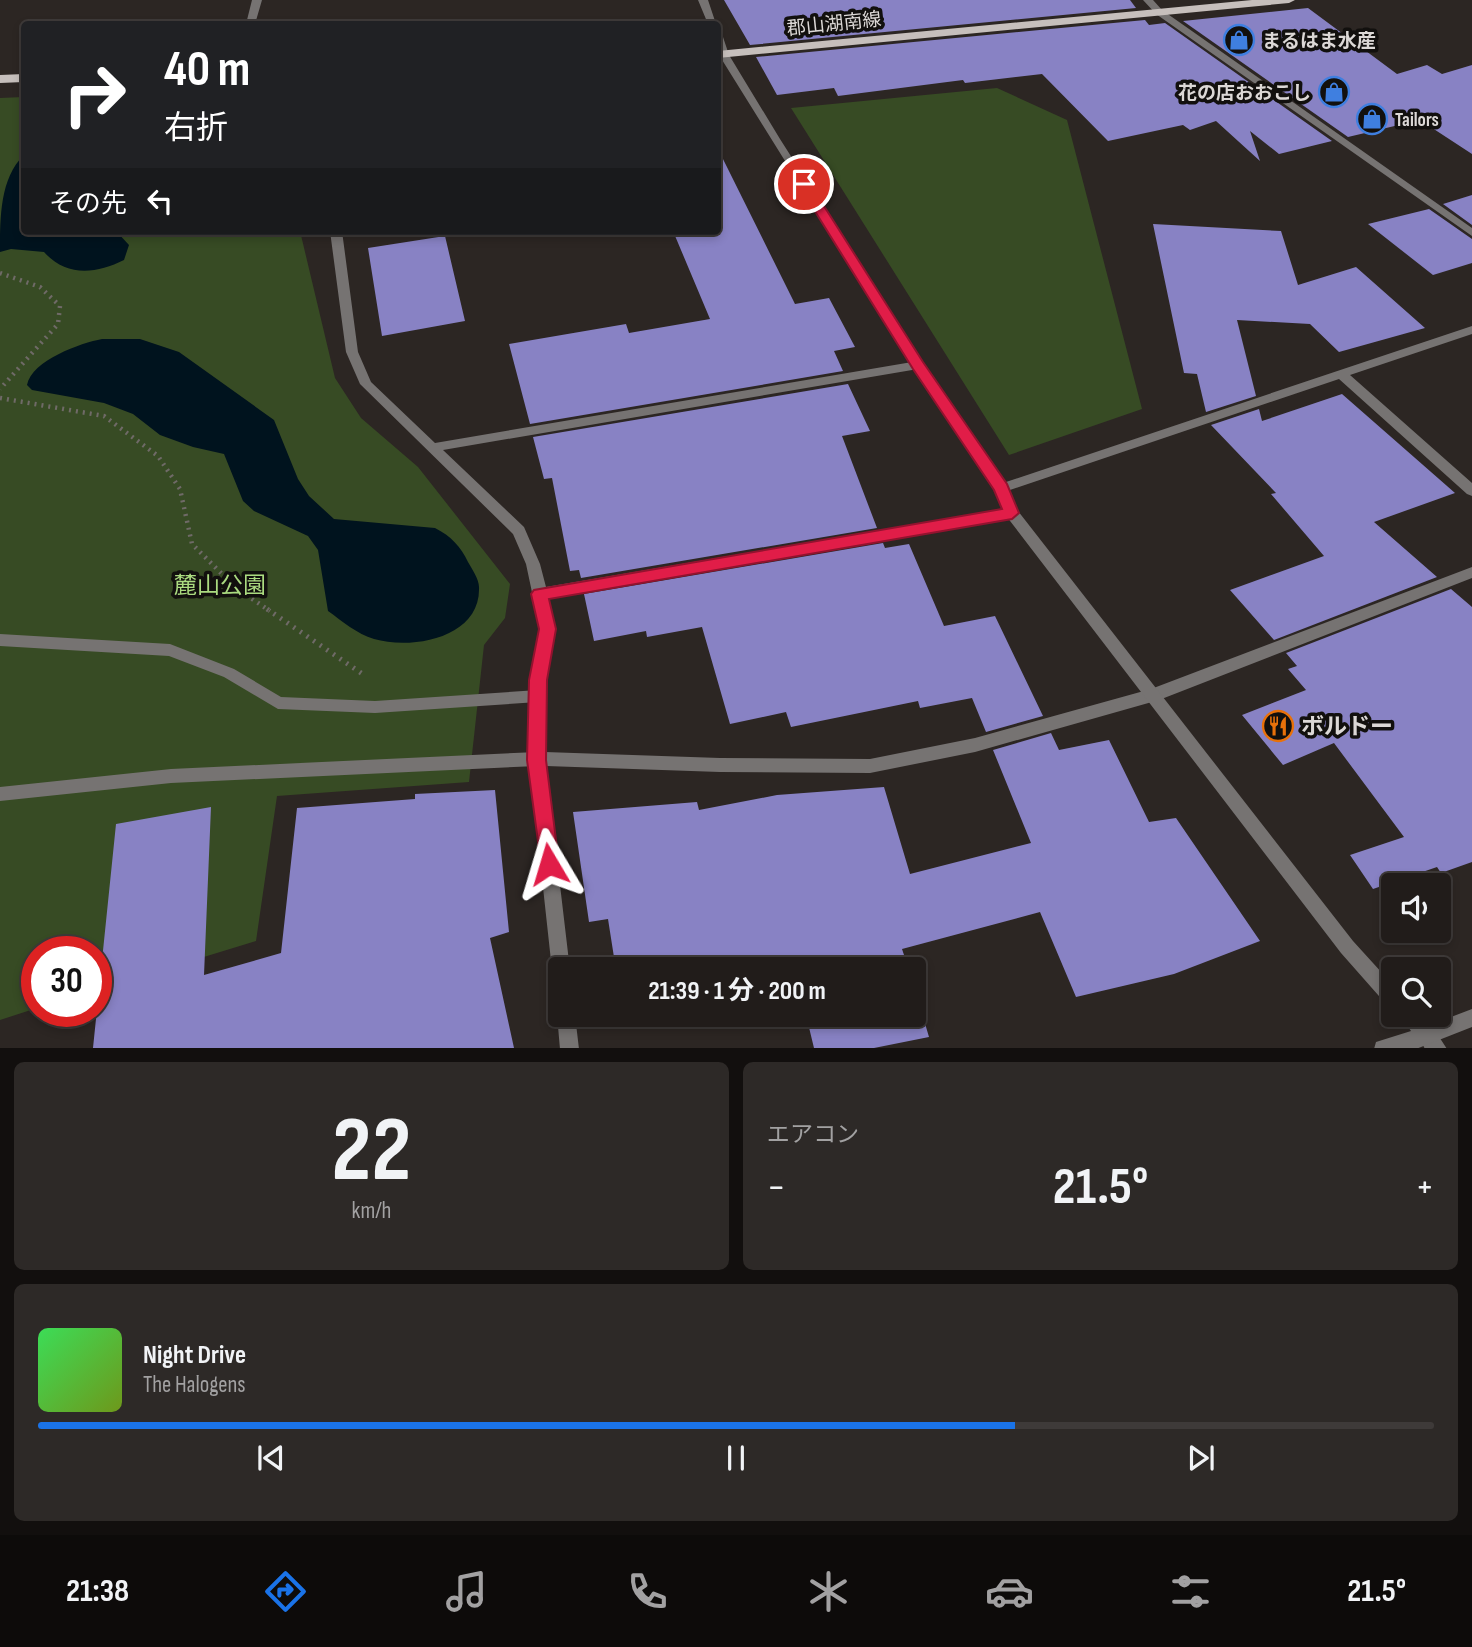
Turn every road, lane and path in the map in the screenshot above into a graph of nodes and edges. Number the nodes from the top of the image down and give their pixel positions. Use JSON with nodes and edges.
{"nodes":[{"id":1,"x":257,"y":0,"type":"edge"},
{"id":2,"x":703,"y":0,"type":"edge"},
{"id":3,"x":1148,"y":0,"type":"edge"},
{"id":4,"x":1289,"y":0,"type":"edge"},
{"id":5,"x":1159,"y":12,"type":"junction"},
{"id":6,"x":251,"y":21,"type":"edge"},
{"id":7,"x":711,"y":21,"type":"edge"},
{"id":8,"x":721,"y":55,"type":"edge"},
{"id":9,"x":21,"y":78,"type":"edge"},
{"id":10,"x":0,"y":79,"type":"edge"},
{"id":11,"x":1472,"y":233,"type":"edge"},
{"id":12,"x":337,"y":235,"type":"edge"},
{"id":13,"x":0,"y":273,"type":"edge"},
{"id":14,"x":1472,"y":330,"type":"edge"},
{"id":15,"x":918,"y":365,"type":"junction"},
{"id":16,"x":1340,"y":373,"type":"junction"},
{"id":17,"x":0,"y":389,"type":"edge"},
{"id":18,"x":0,"y":398,"type":"edge"},
{"id":19,"x":431,"y":448,"type":"junction"},
{"id":20,"x":1002,"y":488,"type":"junction"},
{"id":21,"x":1472,"y":491,"type":"edge"},
{"id":22,"x":1012,"y":513,"type":"junction"},
{"id":23,"x":1472,"y":572,"type":"edge"},
{"id":24,"x":540,"y":594,"type":"junction"},
{"id":25,"x":0,"y":640,"type":"edge"},
{"id":26,"x":1153,"y":695,"type":"junction"},
{"id":27,"x":538,"y":696,"type":"junction"},
{"id":28,"x":409,"y":705,"type":"junction"},
{"id":29,"x":537,"y":760,"type":"junction"},
{"id":30,"x":0,"y":794,"type":"edge"},
{"id":31,"x":560,"y":957,"type":"edge"},
{"id":32,"x":1381,"y":984,"type":"edge"},
{"id":33,"x":1472,"y":1018,"type":"edge"},
{"id":34,"x":567,"y":1027,"type":"edge"},
{"id":35,"x":1419,"y":1027,"type":"edge"},
{"id":36,"x":1432,"y":1042,"type":"edge"},
{"id":37,"x":570,"y":1048,"type":"edge"},
{"id":38,"x":1383,"y":1048,"type":"edge"}],
"edges":[{"from":1,"to":6,"type":"street"},
{"from":2,"to":7,"type":"street"},
{"from":3,"to":5,"type":"street"},
{"from":4,"to":5,"type":"main road","name":"郡山湖南線"},
{"from":5,"to":8,"type":"main road","name":"郡山湖南線"},
{"from":5,"to":11,"type":"street"},
{"from":8,"to":15,"type":"street"},
{"from":9,"to":10,"type":"main road"},
{"from":12,"to":19,"type":"street"},
{"from":13,"to":17,"type":"path"},
{"from":14,"to":16,"type":"street"},
{"from":15,"to":19,"type":"street"},
{"from":15,"to":20,"type":"street"},
{"from":16,"to":20,"type":"street"},
{"from":16,"to":21,"type":"street"},
{"from":18,"to":28,"type":"path"},
{"from":19,"to":24,"type":"street"},
{"from":20,"to":22,"type":"street"},
{"from":22,"to":24,"type":"street"},
{"from":22,"to":26,"type":"street"},
{"from":23,"to":26,"type":"street"},
{"from":24,"to":27,"type":"street"},
{"from":25,"to":28,"type":"street"},
{"from":26,"to":29,"type":"street"},
{"from":26,"to":32,"type":"street"},
{"from":27,"to":28,"type":"street"},
{"from":27,"to":29,"type":"street"},
{"from":29,"to":30,"type":"street"},
{"from":29,"to":31,"type":"street"},
{"from":33,"to":36,"type":"street"},
{"from":34,"to":37,"type":"street"},
{"from":35,"to":36,"type":"street"},
{"from":36,"to":38,"type":"street"}]}
